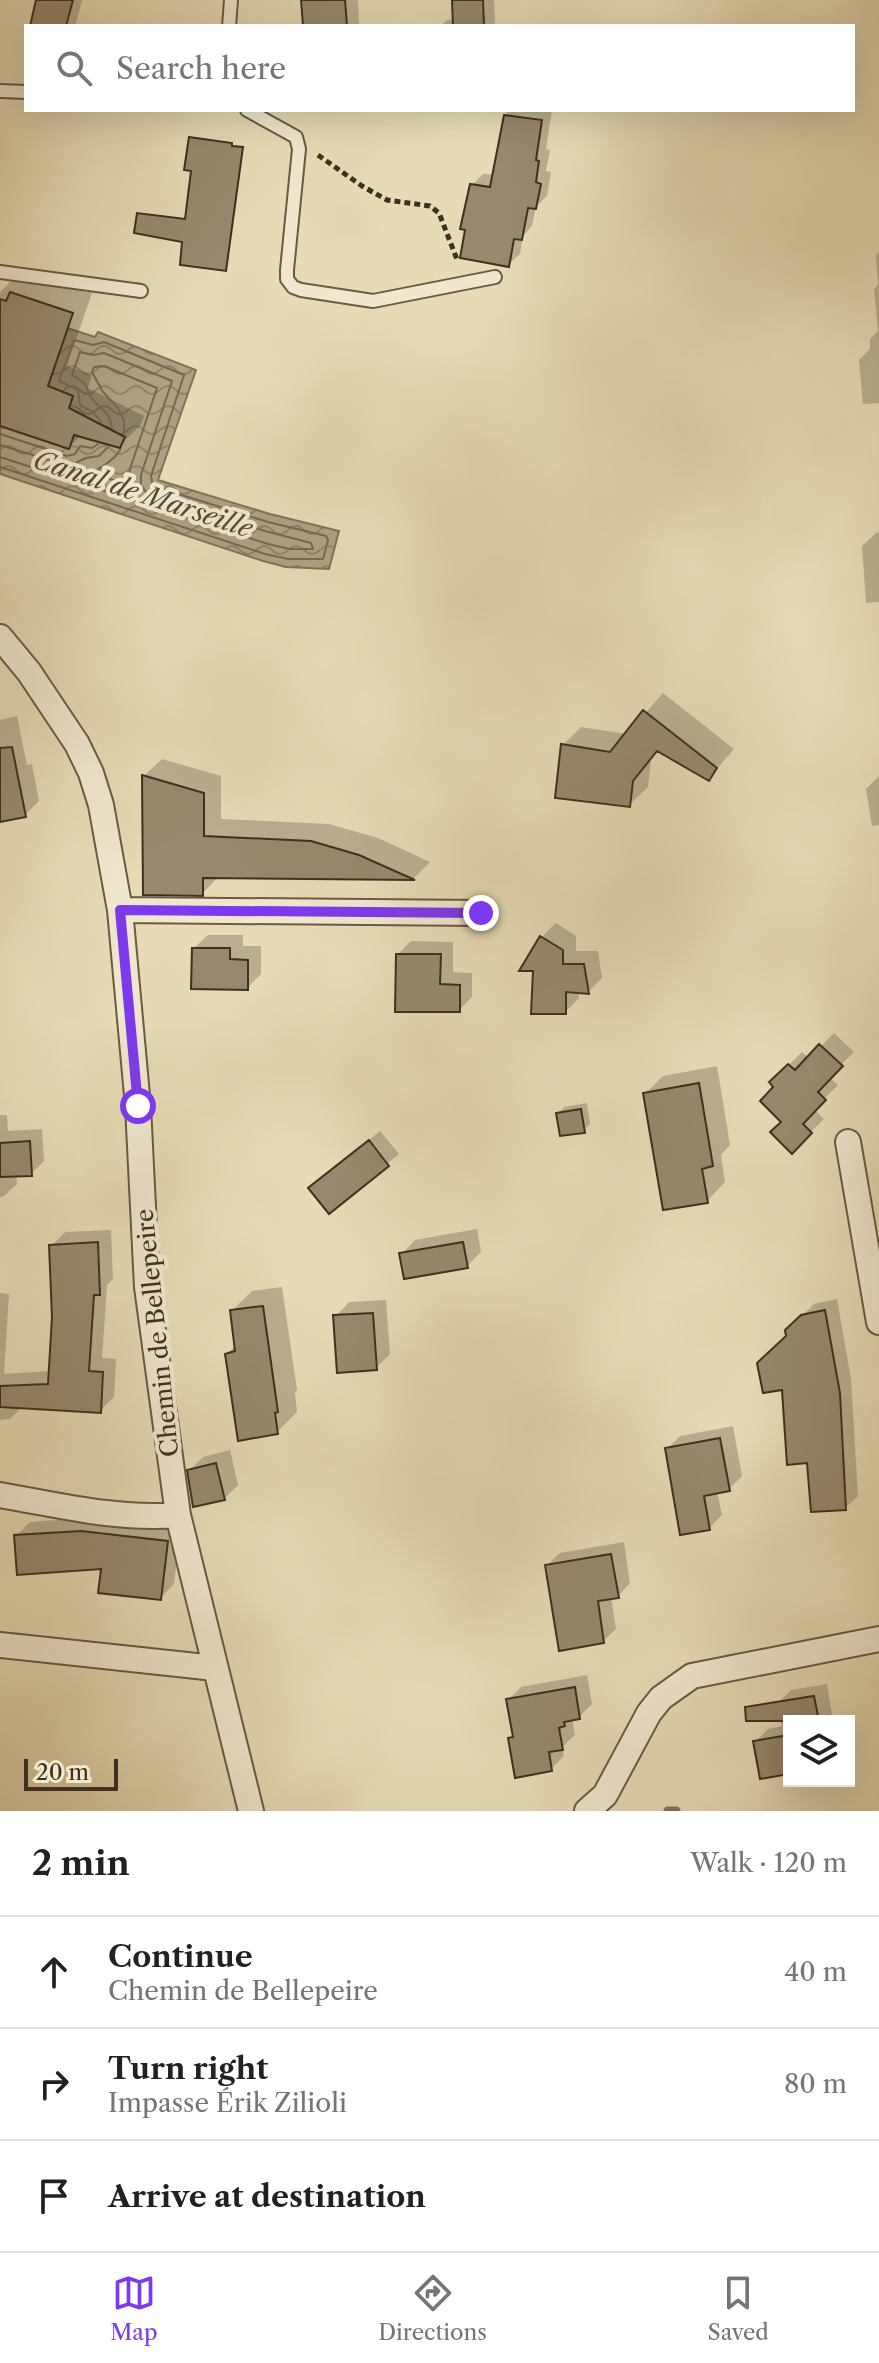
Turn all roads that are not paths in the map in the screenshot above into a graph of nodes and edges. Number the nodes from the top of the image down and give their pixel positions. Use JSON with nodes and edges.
{"nodes":[{"id":1,"x":231,"y":0,"type":"edge"},
{"id":2,"x":229,"y":24,"type":"edge"},
{"id":3,"x":0,"y":91,"type":"edge"},
{"id":4,"x":24,"y":92,"type":"edge"},
{"id":5,"x":251,"y":112,"type":"edge"},
{"id":6,"x":0,"y":272,"type":"edge"},
{"id":7,"x":495,"y":277,"type":"dead end"},
{"id":8,"x":141,"y":291,"type":"dead end"},
{"id":9,"x":0,"y":637,"type":"edge"},
{"id":10,"x":120,"y":910,"type":"junction"},
{"id":11,"x":481,"y":913,"type":"dead end"},
{"id":12,"x":848,"y":1142,"type":"dead end"},
{"id":13,"x":879,"y":1322,"type":"edge"},
{"id":14,"x":0,"y":1495,"type":"edge"},
{"id":15,"x":178,"y":1515,"type":"junction"},
{"id":16,"x":879,"y":1639,"type":"edge"},
{"id":17,"x":0,"y":1645,"type":"edge"},
{"id":18,"x":215,"y":1668,"type":"junction"},
{"id":19,"x":251,"y":1811,"type":"edge"},
{"id":20,"x":587,"y":1811,"type":"edge"}],
"edges":[{"from":1,"to":2,"type":"lane"},
{"from":3,"to":4,"type":"lane"},
{"from":5,"to":7,"type":"lane"},
{"from":6,"to":8,"type":"lane"},
{"from":9,"to":10,"type":"street","name":"Chemin de Bellepeire"},
{"from":10,"to":11,"type":"street"},
{"from":10,"to":15,"type":"street","name":"Chemin de Bellepeire"},
{"from":12,"to":13,"type":"street"},
{"from":14,"to":15,"type":"street"},
{"from":15,"to":18,"type":"street","name":"Chemin de Bellepeire"},
{"from":16,"to":20,"type":"street"},
{"from":17,"to":18,"type":"street"},
{"from":18,"to":19,"type":"street","name":"Chemin de Bellepeire"}]}
